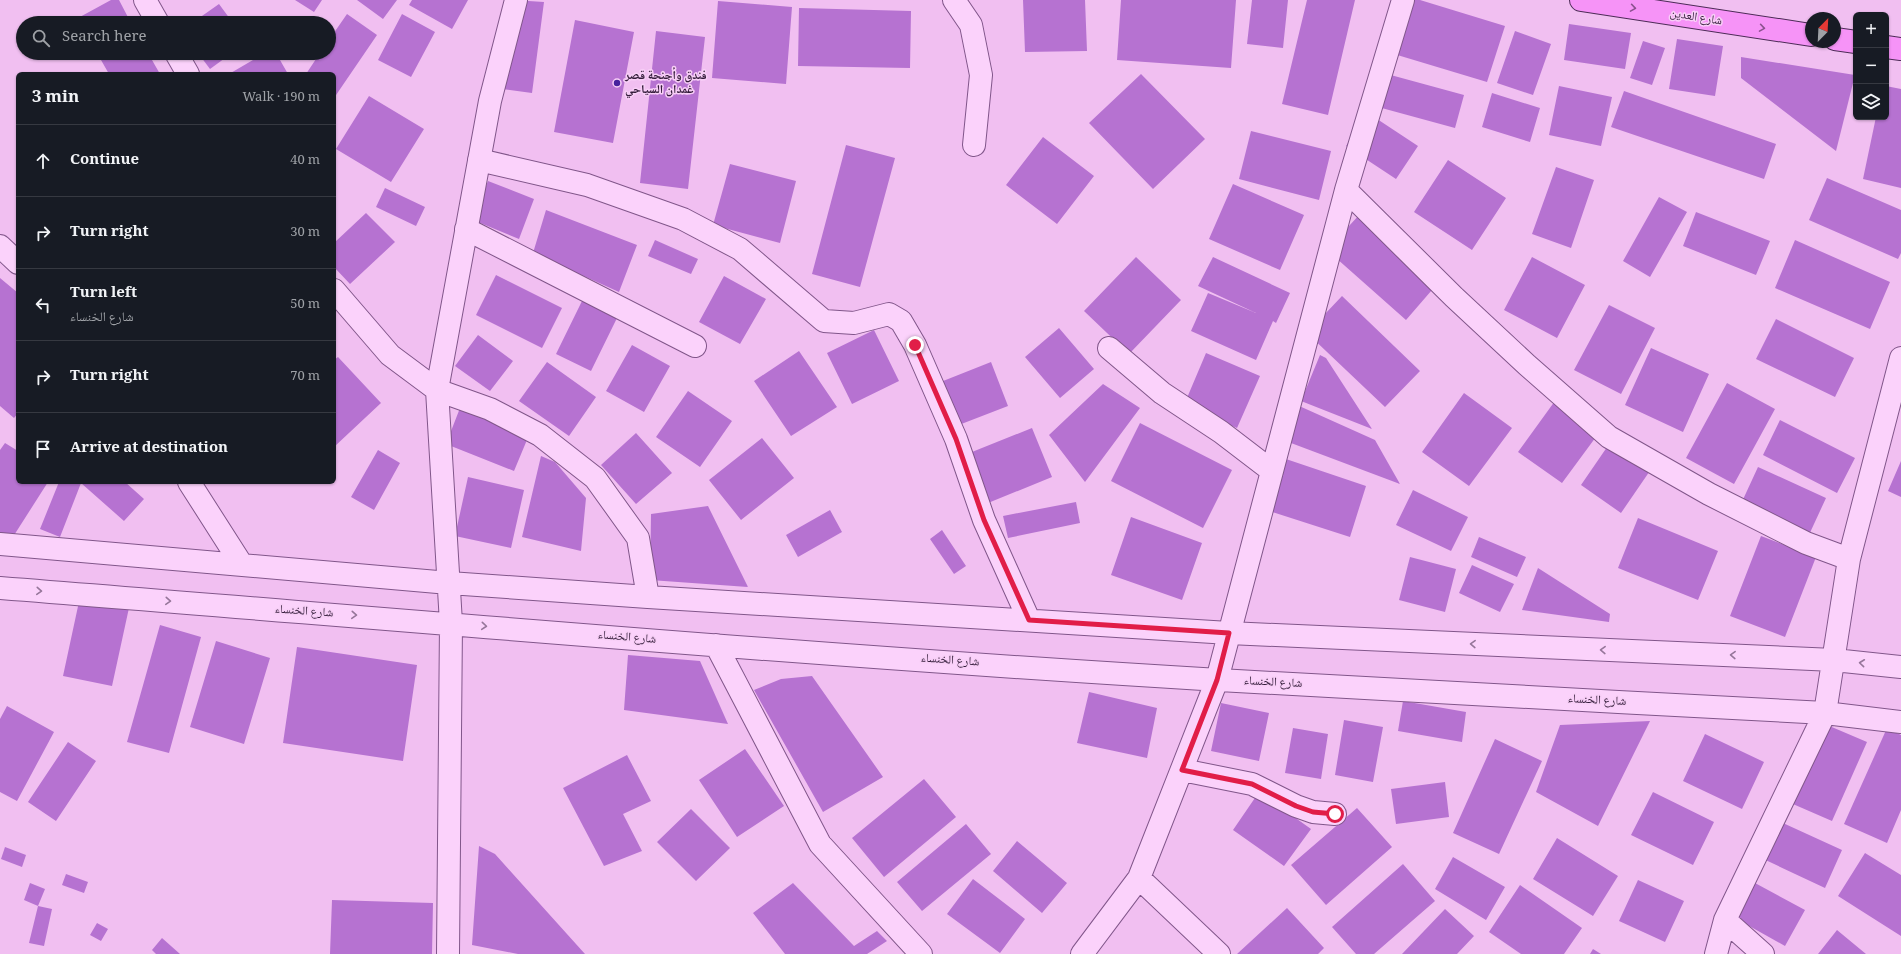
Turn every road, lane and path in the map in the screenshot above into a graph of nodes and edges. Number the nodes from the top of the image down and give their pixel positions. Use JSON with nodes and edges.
{"nodes":[{"id":1,"x":145,"y":0,"type":"edge"},
{"id":2,"x":516,"y":0,"type":"edge"},
{"id":3,"x":954,"y":0,"type":"edge"},
{"id":4,"x":1403,"y":0,"type":"edge"},
{"id":5,"x":1581,"y":0,"type":"edge"},
{"id":6,"x":154,"y":16,"type":"edge"},
{"id":7,"x":1805,"y":34,"type":"edge"},
{"id":8,"x":1841,"y":40,"type":"edge"},
{"id":9,"x":1853,"y":42,"type":"edge"},
{"id":10,"x":1889,"y":47,"type":"edge"},
{"id":11,"x":1901,"y":49,"type":"edge"},
{"id":12,"x":180,"y":60,"type":"edge"},
{"id":13,"x":187,"y":72,"type":"edge"},
{"id":14,"x":974,"y":145,"type":"dead end"},
{"id":15,"x":479,"y":160,"type":"junction"},
{"id":16,"x":1346,"y":190,"type":"junction"},
{"id":17,"x":466,"y":230,"type":"junction"},
{"id":18,"x":0,"y":246,"type":"edge"},
{"id":19,"x":16,"y":261,"type":"edge"},
{"id":20,"x":336,"y":292,"type":"edge"},
{"id":21,"x":696,"y":346,"type":"dead end"},
{"id":22,"x":1109,"y":348,"type":"dead end"},
{"id":23,"x":1901,"y":358,"type":"edge"},
{"id":24,"x":437,"y":390,"type":"junction"},
{"id":25,"x":1272,"y":471,"type":"junction"},
{"id":26,"x":190,"y":484,"type":"edge"},
{"id":27,"x":0,"y":544,"type":"edge"},
{"id":28,"x":1850,"y":560,"type":"junction"},
{"id":29,"x":242,"y":565,"type":"junction"},
{"id":30,"x":449,"y":583,"type":"junction"},
{"id":31,"x":0,"y":588,"type":"edge"},
{"id":32,"x":648,"y":597,"type":"junction"},
{"id":33,"x":1029,"y":620,"type":"junction"},
{"id":34,"x":451,"y":623,"type":"junction"},
{"id":35,"x":1229,"y":633,"type":"junction"},
{"id":36,"x":716,"y":645,"type":"junction"},
{"id":37,"x":1834,"y":660,"type":"junction"},
{"id":38,"x":1901,"y":667,"type":"edge"},
{"id":39,"x":1217,"y":680,"type":"junction"},
{"id":40,"x":1825,"y":713,"type":"junction"},
{"id":41,"x":1901,"y":722,"type":"edge"},
{"id":42,"x":1182,"y":770,"type":"junction"},
{"id":43,"x":1335,"y":814,"type":"dead end"},
{"id":44,"x":1139,"y":878,"type":"junction"},
{"id":45,"x":1725,"y":920,"type":"junction"},
{"id":46,"x":448,"y":954,"type":"edge"},
{"id":47,"x":920,"y":954,"type":"edge"},
{"id":48,"x":1082,"y":954,"type":"edge"},
{"id":49,"x":1218,"y":954,"type":"edge"},
{"id":50,"x":1716,"y":954,"type":"edge"},
{"id":51,"x":1763,"y":954,"type":"edge"}],
"edges":[{"from":1,"to":6,"type":"street"},
{"from":2,"to":15,"type":"street"},
{"from":3,"to":14,"type":"street"},
{"from":4,"to":16,"type":"street"},
{"from":5,"to":7,"type":"main road","name":"شارع العدين","one_way":true},
{"from":8,"to":9,"type":"main road"},
{"from":10,"to":11,"type":"main road"},
{"from":12,"to":13,"type":"street"},
{"from":15,"to":17,"type":"street"},
{"from":15,"to":33,"type":"street"},
{"from":16,"to":25,"type":"street"},
{"from":16,"to":28,"type":"street"},
{"from":17,"to":21,"type":"street"},
{"from":17,"to":24,"type":"street"},
{"from":18,"to":19,"type":"street"},
{"from":20,"to":24,"type":"street"},
{"from":22,"to":25,"type":"street"},
{"from":23,"to":28,"type":"street"},
{"from":24,"to":30,"type":"street"},
{"from":24,"to":32,"type":"street"},
{"from":25,"to":35,"type":"street"},
{"from":26,"to":29,"type":"street"},
{"from":27,"to":29,"type":"street"},
{"from":28,"to":37,"type":"street"},
{"from":29,"to":30,"type":"street"},
{"from":30,"to":32,"type":"street"},
{"from":30,"to":34,"type":"street"},
{"from":31,"to":34,"type":"street","name":"شارع الخنساء","one_way":true},
{"from":32,"to":33,"type":"street"},
{"from":33,"to":35,"type":"street"},
{"from":34,"to":36,"type":"street","name":"شارع الخنساء","one_way":true},
{"from":34,"to":46,"type":"street"},
{"from":37,"to":35,"type":"street","one_way":true},
{"from":35,"to":39,"type":"street"},
{"from":36,"to":39,"type":"street","name":"شارع الخنساء"},
{"from":36,"to":47,"type":"street"},
{"from":38,"to":37,"type":"street","one_way":true},
{"from":37,"to":40,"type":"street"},
{"from":39,"to":40,"type":"street","name":"شارع الخنساء"},
{"from":39,"to":42,"type":"street"},
{"from":40,"to":41,"type":"street","name":"شارع الخنساء"},
{"from":40,"to":45,"type":"street"},
{"from":42,"to":43,"type":"street"},
{"from":42,"to":44,"type":"street"},
{"from":44,"to":48,"type":"street"},
{"from":44,"to":49,"type":"street"},
{"from":45,"to":50,"type":"street"},
{"from":45,"to":51,"type":"street"}]}
